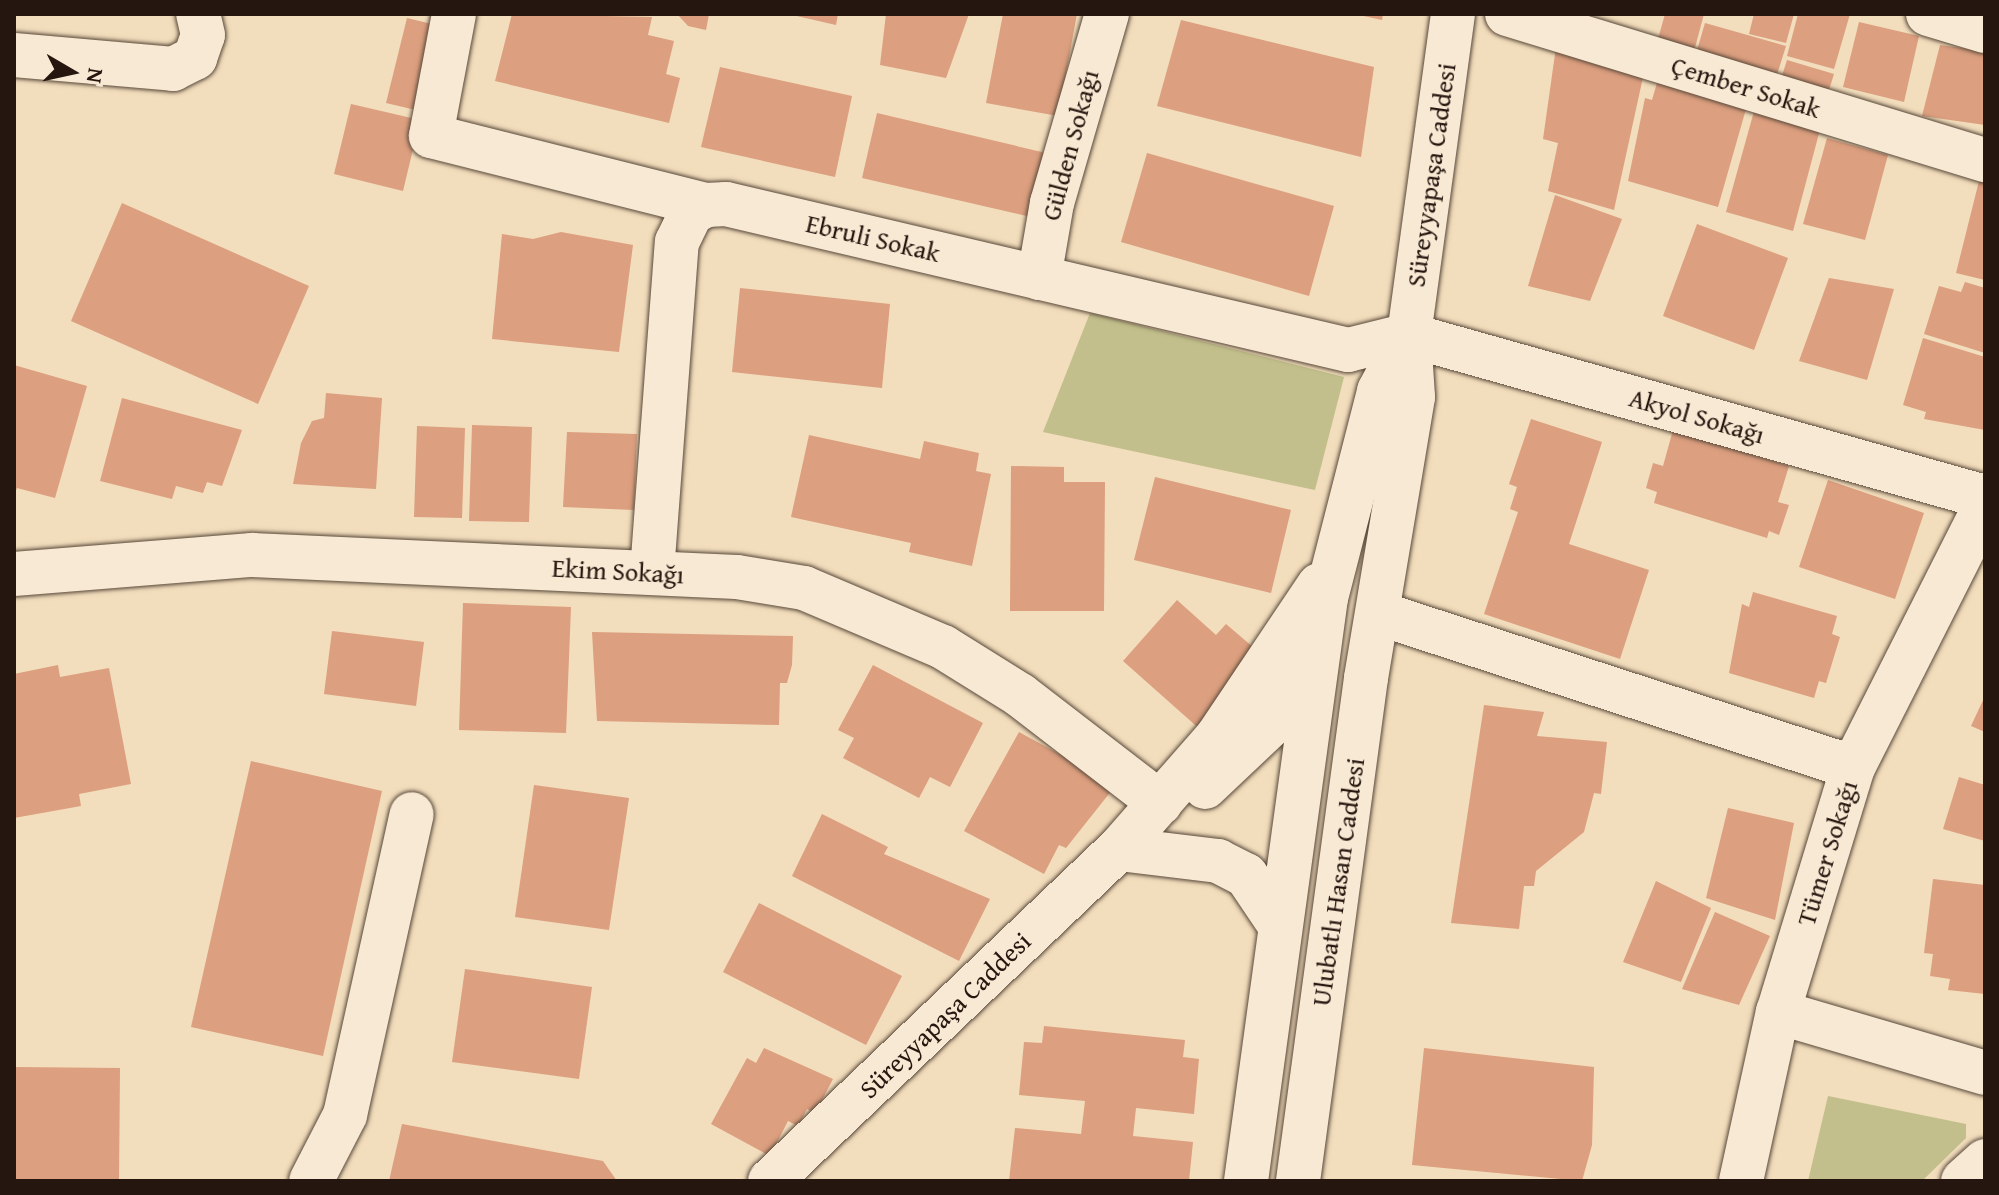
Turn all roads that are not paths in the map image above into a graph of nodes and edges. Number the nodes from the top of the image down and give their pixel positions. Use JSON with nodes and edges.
{"nodes":[{"id":1,"x":198,"y":14,"type":"edge"},
{"id":2,"x":454,"y":14,"type":"edge"},
{"id":3,"x":1107,"y":14,"type":"edge"},
{"id":4,"x":1453,"y":14,"type":"edge"},
{"id":5,"x":1507,"y":14,"type":"edge"},
{"id":6,"x":1928,"y":14,"type":"edge"},
{"id":7,"x":1985,"y":31,"type":"edge"},
{"id":8,"x":14,"y":55,"type":"edge"},
{"id":9,"x":1985,"y":160,"type":"edge"},
{"id":10,"x":706,"y":205,"type":"junction"},
{"id":11,"x":1039,"y":278,"type":"junction"},
{"id":12,"x":1409,"y":335,"type":"junction"},
{"id":13,"x":1985,"y":497,"type":"edge"},
{"id":14,"x":1985,"y":506,"type":"edge"},
{"id":15,"x":1335,"y":557,"type":"junction"},
{"id":16,"x":652,"y":572,"type":"junction"},
{"id":17,"x":14,"y":574,"type":"edge"},
{"id":18,"x":1380,"y":599,"type":"junction"},
{"id":19,"x":1314,"y":668,"type":"junction"},
{"id":20,"x":1853,"y":767,"type":"junction"},
{"id":21,"x":1160,"y":803,"type":"junction"},
{"id":22,"x":412,"y":814,"type":"dead end"},
{"id":23,"x":1119,"y":849,"type":"junction"},
{"id":24,"x":1279,"y":924,"type":"junction"},
{"id":25,"x":1778,"y":1012,"type":"junction"},
{"id":26,"x":1985,"y":1073,"type":"edge"},
{"id":27,"x":1985,"y":1161,"type":"edge"},
{"id":28,"x":311,"y":1181,"type":"edge"},
{"id":29,"x":770,"y":1181,"type":"edge"},
{"id":30,"x":1246,"y":1181,"type":"edge"},
{"id":31,"x":1298,"y":1181,"type":"edge"},
{"id":32,"x":1741,"y":1181,"type":"edge"},
{"id":33,"x":1963,"y":1181,"type":"edge"}],
"edges":[{"from":1,"to":8,"type":"street"},
{"from":2,"to":10,"type":"street","name":"Ebruli Sokak"},
{"from":3,"to":11,"type":"street","name":"Gülden Sokağı"},
{"from":4,"to":12,"type":"street","name":"Süreyyapaşa Caddesi"},
{"from":5,"to":9,"type":"street","name":"Çember Sokak"},
{"from":6,"to":7,"type":"street"},
{"from":10,"to":11,"type":"street","name":"Ebruli Sokak"},
{"from":10,"to":16,"type":"street"},
{"from":11,"to":12,"type":"street","name":"Ebruli Sokak"},
{"from":12,"to":13,"type":"street","name":"Akyol Sokağı"},
{"from":12,"to":15,"type":"street","name":"Süreyyapaşa Caddesi"},
{"from":12,"to":18,"type":"street","name":"Süreyyapaşa Caddesi"},
{"from":14,"to":20,"type":"street","name":"Tümer Sokağı"},
{"from":15,"to":19,"type":"street","name":"Süreyyapaşa Caddesi"},
{"from":15,"to":21,"type":"street","name":"Süreyyapaşa Caddesi"},
{"from":16,"to":17,"type":"street","name":"Ekim Sokağı"},
{"from":16,"to":21,"type":"street","name":"Ekim Sokağı"},
{"from":18,"to":19,"type":"street","name":"Süreyyapaşa Caddesi"},
{"from":18,"to":20,"type":"street"},
{"from":18,"to":31,"type":"street","name":"Ulubatlı Hasan Caddesi"},
{"from":19,"to":23,"type":"street","name":"Süreyyapaşa Caddesi"},
{"from":19,"to":24,"type":"street","name":"Ulubatlı Hasan Caddesi"},
{"from":20,"to":25,"type":"street","name":"Tümer Sokağı"},
{"from":21,"to":23,"type":"street","name":"Süreyyapaşa Caddesi"},
{"from":22,"to":28,"type":"street"},
{"from":23,"to":24,"type":"street"},
{"from":23,"to":29,"type":"street","name":"Süreyyapaşa Caddesi"},
{"from":24,"to":30,"type":"street","name":"Ulubatlı Hasan Caddesi"},
{"from":25,"to":26,"type":"street"},
{"from":25,"to":32,"type":"street","name":"Tümer Sokağı"},
{"from":27,"to":33,"type":"street"}]}
